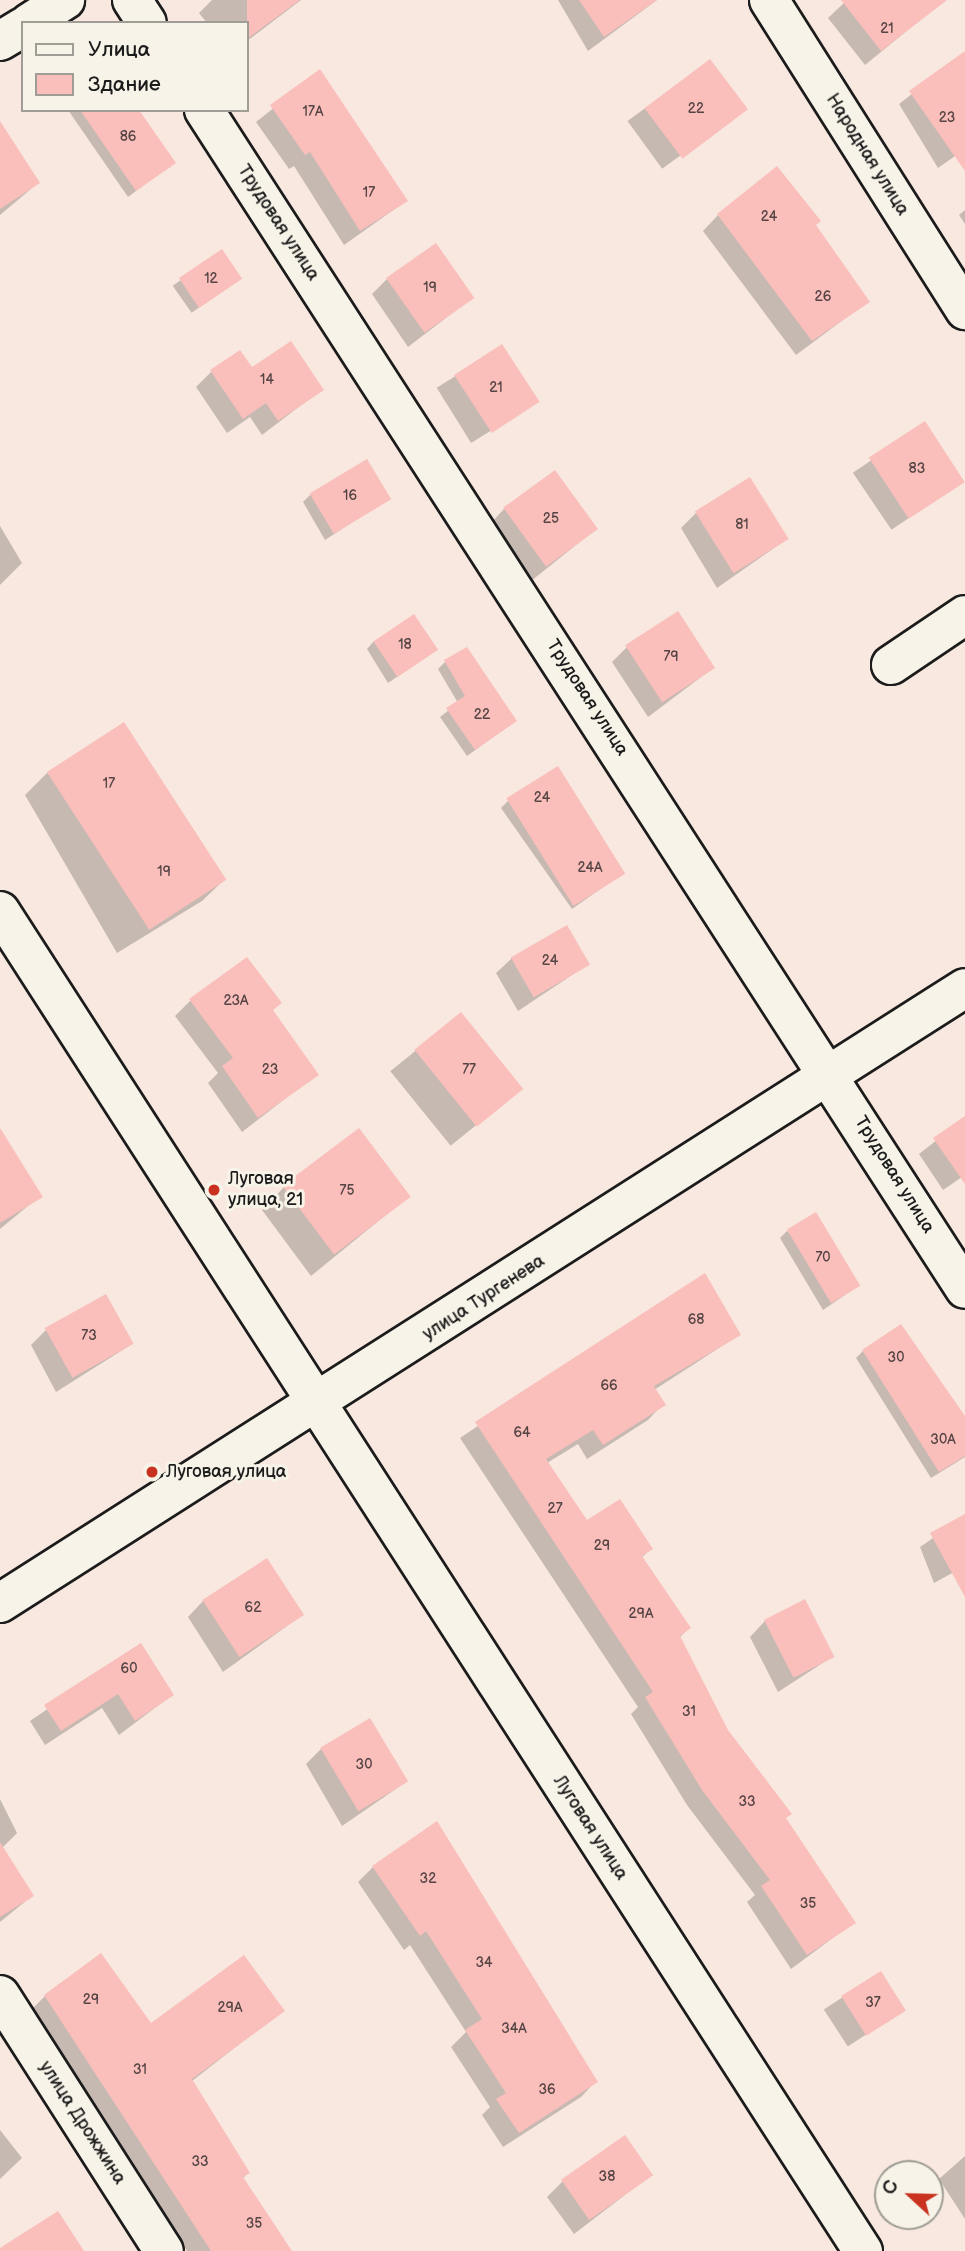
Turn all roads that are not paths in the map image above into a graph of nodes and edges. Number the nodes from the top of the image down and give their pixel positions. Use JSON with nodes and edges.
{"nodes":[{"id":1,"x":65,"y":0,"type":"edge"},
{"id":2,"x":132,"y":0,"type":"edge"},
{"id":3,"x":769,"y":0,"type":"edge"},
{"id":4,"x":32,"y":21,"type":"edge"},
{"id":5,"x":146,"y":21,"type":"edge"},
{"id":6,"x":21,"y":28,"type":"edge"},
{"id":7,"x":0,"y":41,"type":"edge"},
{"id":8,"x":205,"y":112,"type":"edge"},
{"id":9,"x":965,"y":310,"type":"edge"},
{"id":10,"x":965,"y":615,"type":"edge"},
{"id":11,"x":891,"y":664,"type":"dead end"},
{"id":12,"x":0,"y":911,"type":"edge"},
{"id":13,"x":965,"y":988,"type":"edge"},
{"id":14,"x":831,"y":1074,"type":"junction"},
{"id":15,"x":965,"y":1289,"type":"edge"},
{"id":16,"x":317,"y":1404,"type":"junction"},
{"id":17,"x":0,"y":1603,"type":"edge"},
{"id":18,"x":0,"y":1995,"type":"edge"},
{"id":19,"x":164,"y":2251,"type":"edge"},
{"id":20,"x":863,"y":2251,"type":"edge"}],
"edges":[{"from":1,"to":4,"type":"street"},
{"from":2,"to":5,"type":"street"},
{"from":3,"to":9,"type":"street","name":"Народная улица"},
{"from":6,"to":7,"type":"street"},
{"from":8,"to":14,"type":"street","name":"Трудовая улица"},
{"from":10,"to":11,"type":"street"},
{"from":12,"to":16,"type":"street","name":"Луговая улица"},
{"from":13,"to":14,"type":"street","name":"улица Тургенева"},
{"from":14,"to":15,"type":"street","name":"Трудовая улица"},
{"from":14,"to":16,"type":"street","name":"улица Тургенева"},
{"from":16,"to":17,"type":"street","name":"улица Тургенева"},
{"from":16,"to":20,"type":"street","name":"Луговая улица"},
{"from":18,"to":19,"type":"street","name":"улица Дрожжина"}]}
